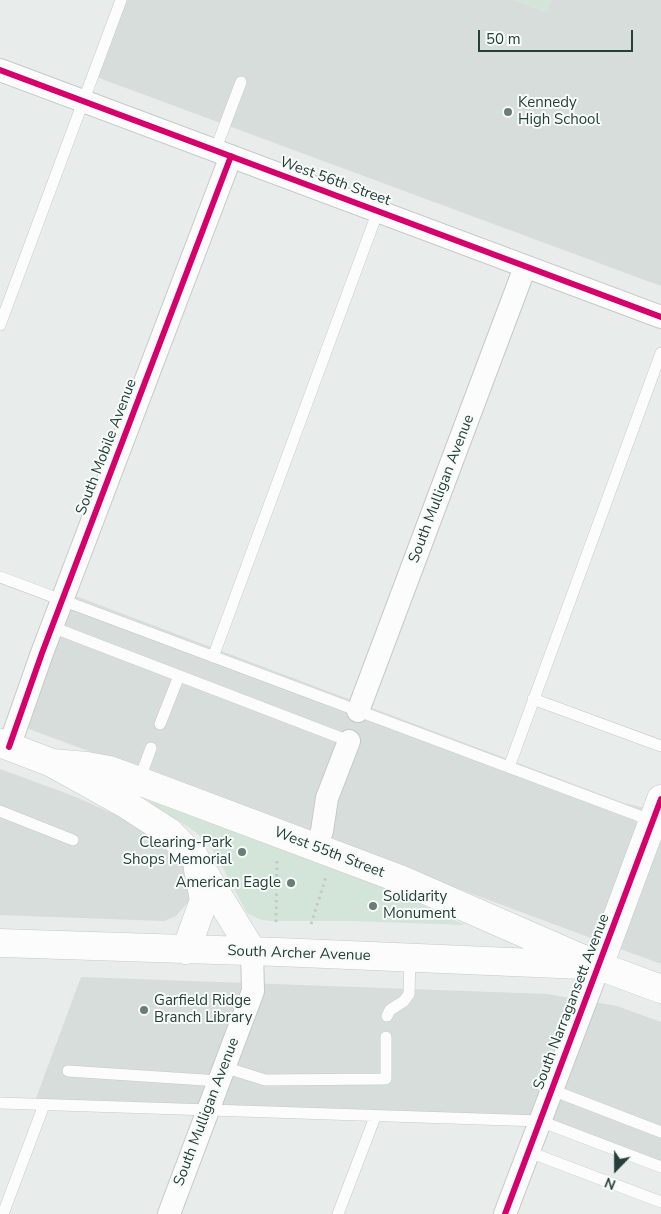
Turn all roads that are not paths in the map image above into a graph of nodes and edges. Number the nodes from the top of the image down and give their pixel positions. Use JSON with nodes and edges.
{"nodes":[{"id":1,"x":121,"y":0,"type":"edge"},
{"id":2,"x":0,"y":70,"type":"edge"},
{"id":3,"x":241,"y":82,"type":"dead end"},
{"id":4,"x":84,"y":101,"type":"junction"},
{"id":5,"x":223,"y":153,"type":"junction"},
{"id":6,"x":378,"y":211,"type":"junction"},
{"id":7,"x":525,"y":267,"type":"junction"},
{"id":8,"x":661,"y":317,"type":"edge"},
{"id":9,"x":0,"y":325,"type":"edge"},
{"id":10,"x":661,"y":353,"type":"edge"},
{"id":11,"x":0,"y":577,"type":"edge"},
{"id":12,"x":62,"y":600,"type":"junction"},
{"id":13,"x":52,"y":627,"type":"junction"},
{"id":14,"x":213,"y":657,"type":"junction"},
{"id":15,"x":178,"y":676,"type":"junction"},
{"id":16,"x":534,"y":699,"type":"junction"},
{"id":17,"x":358,"y":711,"type":"junction"},
{"id":18,"x":160,"y":724,"type":"dead end"},
{"id":19,"x":349,"y":741,"type":"joint"},
{"id":20,"x":4,"y":745,"type":"edge"},
{"id":21,"x":661,"y":746,"type":"edge"},
{"id":22,"x":151,"y":748,"type":"dead end"},
{"id":23,"x":52,"y":763,"type":"junction"},
{"id":24,"x":509,"y":767,"type":"junction"},
{"id":25,"x":139,"y":781,"type":"junction"},
{"id":26,"x":0,"y":811,"type":"edge"},
{"id":27,"x":658,"y":812,"type":"edge"},
{"id":28,"x":73,"y":840,"type":"dead end"},
{"id":29,"x":316,"y":847,"type":"junction"},
{"id":30,"x":195,"y":858,"type":"junction"},
{"id":31,"x":0,"y":943,"type":"edge"},
{"id":32,"x":186,"y":950,"type":"junction"},
{"id":33,"x":252,"y":951,"type":"junction"},
{"id":34,"x":410,"y":958,"type":"junction"},
{"id":35,"x":599,"y":966,"type":"junction"},
{"id":36,"x":661,"y":989,"type":"edge"},
{"id":37,"x":387,"y":1016,"type":"dead end"},
{"id":38,"x":386,"y":1037,"type":"dead end"},
{"id":39,"x":68,"y":1070,"type":"dead end"},
{"id":40,"x":222,"y":1074,"type":"junction"},
{"id":41,"x":552,"y":1090,"type":"junction"},
{"id":42,"x":0,"y":1103,"type":"edge"},
{"id":43,"x":44,"y":1105,"type":"junction"},
{"id":44,"x":208,"y":1111,"type":"junction"},
{"id":45,"x":374,"y":1117,"type":"junction"},
{"id":46,"x":540,"y":1121,"type":"junction"},
{"id":47,"x":661,"y":1132,"type":"edge"},
{"id":48,"x":529,"y":1152,"type":"junction"},
{"id":49,"x":661,"y":1167,"type":"edge"},
{"id":50,"x":661,"y":1202,"type":"edge"},
{"id":51,"x":3,"y":1214,"type":"edge"},
{"id":52,"x":169,"y":1214,"type":"edge"},
{"id":53,"x":338,"y":1214,"type":"edge"},
{"id":54,"x":505,"y":1214,"type":"edge"}],
"edges":[{"from":1,"to":4,"type":"lane"},
{"from":2,"to":4,"type":"street","name":"West 56th Street"},
{"from":3,"to":5,"type":"lane"},
{"from":4,"to":5,"type":"street","name":"West 56th Street"},
{"from":4,"to":9,"type":"lane"},
{"from":5,"to":6,"type":"street","name":"West 56th Street"},
{"from":5,"to":12,"type":"street","name":"South Mobile Avenue"},
{"from":6,"to":7,"type":"street","name":"West 56th Street"},
{"from":6,"to":14,"type":"lane"},
{"from":7,"to":8,"type":"street","name":"West 56th Street"},
{"from":7,"to":17,"type":"street","name":"South Mulligan Avenue"},
{"from":10,"to":16,"type":"lane"},
{"from":11,"to":12,"type":"lane"},
{"from":12,"to":13,"type":"street","name":"South Mobile Avenue"},
{"from":12,"to":14,"type":"lane"},
{"from":13,"to":15,"type":"lane"},
{"from":13,"to":20,"type":"street","name":"South Mobile Avenue"},
{"from":14,"to":17,"type":"lane"},
{"from":15,"to":18,"type":"lane"},
{"from":15,"to":19,"type":"lane"},
{"from":16,"to":21,"type":"lane"},
{"from":16,"to":24,"type":"lane"},
{"from":17,"to":24,"type":"lane"},
{"from":19,"to":29,"type":"street"},
{"from":20,"to":23,"type":"main road","name":"West 55th Street"},
{"from":22,"to":25,"type":"lane"},
{"from":23,"to":25,"type":"main road","name":"West 55th Street"},
{"from":23,"to":30,"type":"main road","name":"West 55th Street"},
{"from":24,"to":27,"type":"lane"},
{"from":25,"to":29,"type":"main road","name":"West 55th Street"},
{"from":26,"to":28,"type":"lane"},
{"from":27,"to":35,"type":"main road","name":"South Narragansett Avenue"},
{"from":29,"to":35,"type":"main road","name":"West 55th Street"},
{"from":30,"to":32,"type":"main road"},
{"from":30,"to":33,"type":"main road","name":"West 55th Street"},
{"from":31,"to":32,"type":"main road","name":"South Archer Avenue"},
{"from":32,"to":33,"type":"main road","name":"South Archer Avenue"},
{"from":33,"to":34,"type":"main road","name":"South Archer Avenue"},
{"from":33,"to":40,"type":"street","name":"South Mulligan Avenue"},
{"from":34,"to":35,"type":"main road","name":"South Archer Avenue"},
{"from":34,"to":37,"type":"lane"},
{"from":35,"to":36,"type":"main road"},
{"from":35,"to":41,"type":"street","name":"South Narragansett Avenue"},
{"from":38,"to":40,"type":"lane"},
{"from":39,"to":40,"type":"lane"},
{"from":40,"to":44,"type":"street","name":"South Mulligan Avenue"},
{"from":41,"to":46,"type":"street","name":"South Narragansett Avenue"},
{"from":41,"to":47,"type":"lane"},
{"from":42,"to":43,"type":"lane"},
{"from":43,"to":44,"type":"lane"},
{"from":43,"to":51,"type":"lane"},
{"from":44,"to":45,"type":"lane"},
{"from":44,"to":52,"type":"street","name":"South Mulligan Avenue"},
{"from":45,"to":46,"type":"lane"},
{"from":45,"to":53,"type":"lane"},
{"from":46,"to":48,"type":"street","name":"South Narragansett Avenue"},
{"from":46,"to":49,"type":"lane"},
{"from":48,"to":50,"type":"lane"},
{"from":48,"to":54,"type":"street","name":"South Narragansett Avenue"}]}
